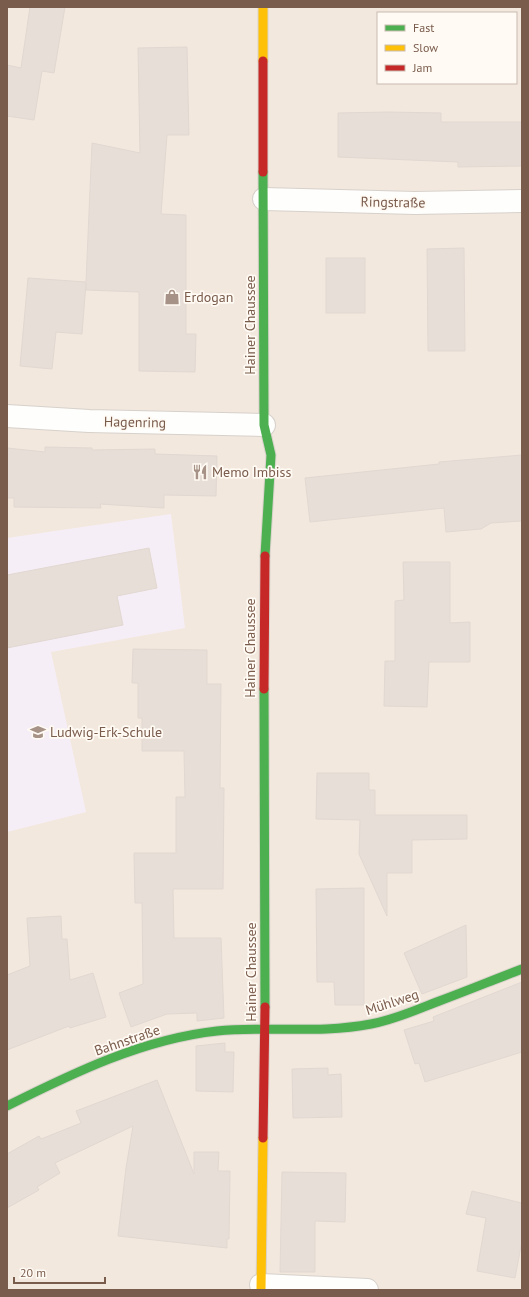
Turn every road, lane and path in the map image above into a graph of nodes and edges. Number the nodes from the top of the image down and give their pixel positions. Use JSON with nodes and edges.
{"nodes":[{"id":1,"x":263,"y":7,"type":"edge"},
{"id":2,"x":264,"y":199,"type":"junction"},
{"id":3,"x":522,"y":201,"type":"edge"},
{"id":4,"x":7,"y":416,"type":"edge"},
{"id":5,"x":264,"y":425,"type":"junction"},
{"id":6,"x":522,"y":969,"type":"edge"},
{"id":7,"x":265,"y":1030,"type":"junction"},
{"id":8,"x":7,"y":1106,"type":"edge"},
{"id":9,"x":261,"y":1287,"type":"edge"},
{"id":10,"x":367,"y":1290,"type":"edge"}],
"edges":[{"from":1,"to":2,"type":"street","name":"Hainer Chaussee"},
{"from":2,"to":3,"type":"street","name":"Ringstraße"},
{"from":2,"to":5,"type":"street","name":"Hainer Chaussee"},
{"from":4,"to":5,"type":"street","name":"Hagenring"},
{"from":5,"to":7,"type":"street","name":"Hainer Chaussee"},
{"from":6,"to":7,"type":"street","name":"Mühlweg"},
{"from":7,"to":8,"type":"street","name":"Bahnstraße"},
{"from":7,"to":9,"type":"street","name":"Hainer Chaussee"},
{"from":9,"to":10,"type":"street"}]}
